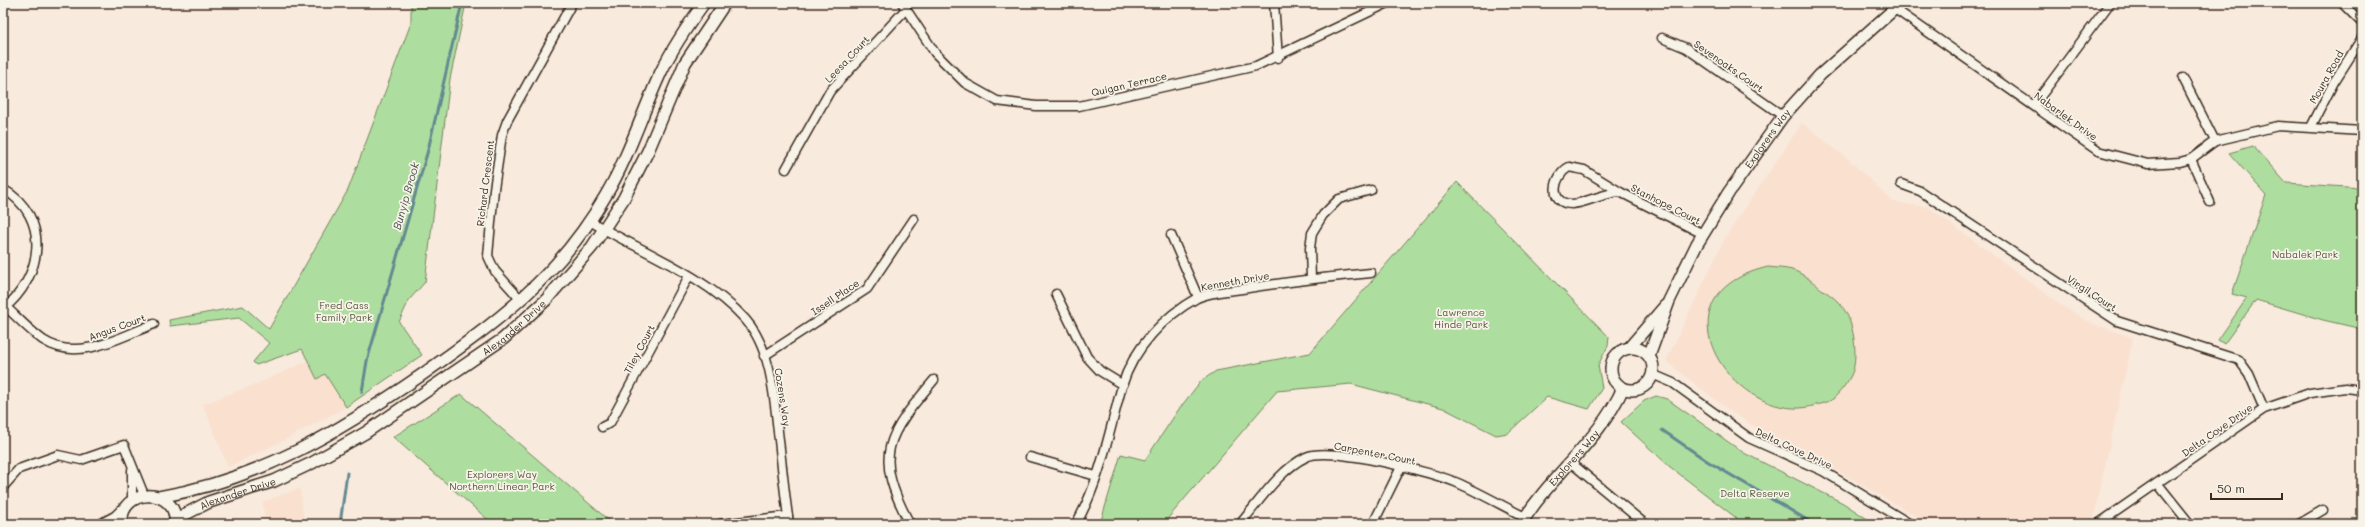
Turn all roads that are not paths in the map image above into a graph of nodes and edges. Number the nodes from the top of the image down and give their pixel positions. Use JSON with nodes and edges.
{"nodes":[{"id":1,"x":572,"y":3,"type":"edge"},
{"id":2,"x":704,"y":3,"type":"edge"},
{"id":3,"x":725,"y":3,"type":"edge"},
{"id":4,"x":1274,"y":3,"type":"edge"},
{"id":5,"x":1388,"y":3,"type":"edge"},
{"id":6,"x":2110,"y":3,"type":"edge"},
{"id":7,"x":2342,"y":3,"type":"edge"},
{"id":8,"x":904,"y":6,"type":"edge"},
{"id":9,"x":1898,"y":6,"type":"edge"},
{"id":10,"x":2362,"y":23,"type":"edge"},
{"id":11,"x":1662,"y":38,"type":"dead end"},
{"id":12,"x":2362,"y":38,"type":"edge"},
{"id":13,"x":1278,"y":58,"type":"junction"},
{"id":14,"x":2183,"y":78,"type":"dead end"},
{"id":15,"x":2034,"y":105,"type":"junction"},
{"id":16,"x":1783,"y":116,"type":"junction"},
{"id":17,"x":2311,"y":127,"type":"junction"},
{"id":18,"x":2362,"y":131,"type":"edge"},
{"id":19,"x":2215,"y":141,"type":"junction"},
{"id":20,"x":2191,"y":159,"type":"junction"},
{"id":21,"x":786,"y":169,"type":"dead end"},
{"id":22,"x":1901,"y":184,"type":"dead end"},
{"id":23,"x":3,"y":189,"type":"edge"},
{"id":24,"x":1371,"y":190,"type":"dead end"},
{"id":25,"x":1620,"y":192,"type":"junction"},
{"id":26,"x":2210,"y":202,"type":"dead end"},
{"id":27,"x":914,"y":219,"type":"dead end"},
{"id":28,"x":590,"y":221,"type":"junction"},
{"id":29,"x":604,"y":229,"type":"junction"},
{"id":30,"x":1703,"y":234,"type":"junction"},
{"id":31,"x":1171,"y":235,"type":"dead end"},
{"id":32,"x":1371,"y":273,"type":"dead end"},
{"id":33,"x":689,"y":276,"type":"junction"},
{"id":34,"x":1311,"y":278,"type":"junction"},
{"id":35,"x":1056,"y":294,"type":"dead end"},
{"id":36,"x":1198,"y":298,"type":"junction"},
{"id":37,"x":522,"y":300,"type":"junction"},
{"id":38,"x":1669,"y":302,"type":"junction"},
{"id":39,"x":4,"y":308,"type":"edge"},
{"id":40,"x":154,"y":324,"type":"dead end"},
{"id":41,"x":1629,"y":348,"type":"junction"},
{"id":42,"x":764,"y":356,"type":"junction"},
{"id":43,"x":1649,"y":356,"type":"junction"},
{"id":44,"x":1652,"y":374,"type":"junction"},
{"id":45,"x":934,"y":380,"type":"dead end"},
{"id":46,"x":1122,"y":385,"type":"junction"},
{"id":47,"x":1623,"y":388,"type":"junction"},
{"id":48,"x":2362,"y":390,"type":"edge"},
{"id":49,"x":2264,"y":409,"type":"junction"},
{"id":50,"x":602,"y":427,"type":"dead end"},
{"id":51,"x":1030,"y":457,"type":"dead end"},
{"id":52,"x":1570,"y":462,"type":"junction"},
{"id":53,"x":132,"y":465,"type":"junction"},
{"id":54,"x":1401,"y":467,"type":"junction"},
{"id":55,"x":1096,"y":476,"type":"junction"},
{"id":56,"x":2158,"y":484,"type":"junction"},
{"id":57,"x":3,"y":487,"type":"edge"},
{"id":58,"x":144,"y":495,"type":"junction"},
{"id":59,"x":159,"y":497,"type":"junction"},
{"id":60,"x":129,"y":504,"type":"junction"},
{"id":61,"x":2323,"y":510,"type":"dead end"},
{"id":62,"x":788,"y":520,"type":"edge"},
{"id":63,"x":175,"y":521,"type":"edge"},
{"id":64,"x":1523,"y":521,"type":"edge"},
{"id":65,"x":103,"y":524,"type":"edge"},
{"id":66,"x":122,"y":524,"type":"edge"},
{"id":67,"x":720,"y":524,"type":"edge"},
{"id":68,"x":910,"y":524,"type":"edge"},
{"id":69,"x":1076,"y":524,"type":"edge"},
{"id":70,"x":1240,"y":524,"type":"edge"},
{"id":71,"x":1372,"y":524,"type":"edge"},
{"id":72,"x":1645,"y":524,"type":"edge"},
{"id":73,"x":1910,"y":524,"type":"edge"},
{"id":74,"x":2098,"y":524,"type":"edge"},
{"id":75,"x":2190,"y":524,"type":"edge"},
{"id":76,"x":2299,"y":524,"type":"edge"}],
"edges":[{"from":1,"to":37,"type":"street","name":"Richard Crescent"},
{"from":2,"to":28,"type":"main road","name":"Alexander Drive"},
{"from":3,"to":29,"type":"main road","name":"Alexander Drive"},
{"from":4,"to":13,"type":"street"},
{"from":5,"to":13,"type":"street","name":"Quigan Terrace"},
{"from":6,"to":15,"type":"street"},
{"from":7,"to":10,"type":"street"},
{"from":8,"to":13,"type":"street","name":"Quigan Terrace"},
{"from":8,"to":21,"type":"street","name":"Leesa Court"},
{"from":9,"to":15,"type":"street","name":"Nabarlek Drive"},
{"from":9,"to":16,"type":"main road","name":"Explorers Way"},
{"from":11,"to":16,"type":"street","name":"Sevenoaks Court"},
{"from":12,"to":17,"type":"street","name":"Moura Road"},
{"from":14,"to":19,"type":"street"},
{"from":15,"to":20,"type":"street","name":"Nabarlek Drive"},
{"from":16,"to":30,"type":"main road","name":"Explorers Way"},
{"from":17,"to":18,"type":"street","name":"Nabarlek Drive"},
{"from":17,"to":19,"type":"street","name":"Nabarlek Drive"},
{"from":19,"to":20,"type":"street","name":"Nabarlek Drive"},
{"from":20,"to":26,"type":"street"},
{"from":22,"to":49,"type":"street","name":"Virgil Court"},
{"from":23,"to":39,"type":"street"},
{"from":24,"to":34,"type":"street"},
{"from":25,"to":25,"type":"street","name":"Stanhope Court"},
{"from":25,"to":30,"type":"street","name":"Stanhope Court"},
{"from":27,"to":42,"type":"street","name":"Issell Place"},
{"from":28,"to":29,"type":"street","name":"Cozens Way"},
{"from":28,"to":37,"type":"main road","name":"Alexander Drive"},
{"from":29,"to":33,"type":"street","name":"Cozens Way"},
{"from":29,"to":63,"type":"main road","name":"Alexander Drive"},
{"from":30,"to":38,"type":"main road","name":"Explorers Way"},
{"from":31,"to":36,"type":"street"},
{"from":32,"to":34,"type":"street","name":"Kenneth Drive"},
{"from":33,"to":42,"type":"street","name":"Cozens Way"},
{"from":33,"to":50,"type":"street","name":"Tiley Court"},
{"from":34,"to":36,"type":"street","name":"Kenneth Drive"},
{"from":35,"to":46,"type":"street"},
{"from":36,"to":46,"type":"street","name":"Kenneth Drive"},
{"from":37,"to":59,"type":"main road","name":"Alexander Drive"},
{"from":38,"to":41,"type":"main road","name":"Explorers Way"},
{"from":38,"to":43,"type":"main road","name":"Explorers Way"},
{"from":39,"to":40,"type":"street","name":"Angus Court"},
{"from":41,"to":43,"type":"main road"},
{"from":41,"to":47,"type":"main road","name":"Explorers Way"},
{"from":42,"to":62,"type":"street","name":"Cozens Way"},
{"from":43,"to":44,"type":"main road","name":"Explorers Way"},
{"from":44,"to":47,"type":"main road"},
{"from":44,"to":73,"type":"street","name":"Delta Cove Drive"},
{"from":45,"to":68,"type":"street"},
{"from":46,"to":55,"type":"street","name":"Kenneth Drive"},
{"from":47,"to":52,"type":"main road","name":"Explorers Way"},
{"from":48,"to":49,"type":"street","name":"Delta Cove Drive"},
{"from":49,"to":56,"type":"street","name":"Delta Cove Drive"},
{"from":51,"to":55,"type":"street"},
{"from":52,"to":64,"type":"main road","name":"Explorers Way"},
{"from":52,"to":72,"type":"street"},
{"from":53,"to":57,"type":"street"},
{"from":53,"to":58,"type":"street"},
{"from":53,"to":60,"type":"street"},
{"from":54,"to":64,"type":"street","name":"Carpenter Court"},
{"from":54,"to":70,"type":"street","name":"Carpenter Court"},
{"from":54,"to":71,"type":"street"},
{"from":55,"to":69,"type":"street","name":"Kenneth Drive"},
{"from":56,"to":74,"type":"street","name":"Delta Cove Drive"},
{"from":56,"to":75,"type":"street"},
{"from":58,"to":59,"type":"main road","name":"Alexander Drive"},
{"from":58,"to":60,"type":"main road"},
{"from":59,"to":63,"type":"main road"},
{"from":60,"to":65,"type":"main road"},
{"from":60,"to":66,"type":"main road"},
{"from":61,"to":76,"type":"street"},
{"from":62,"to":67,"type":"street"}]}
